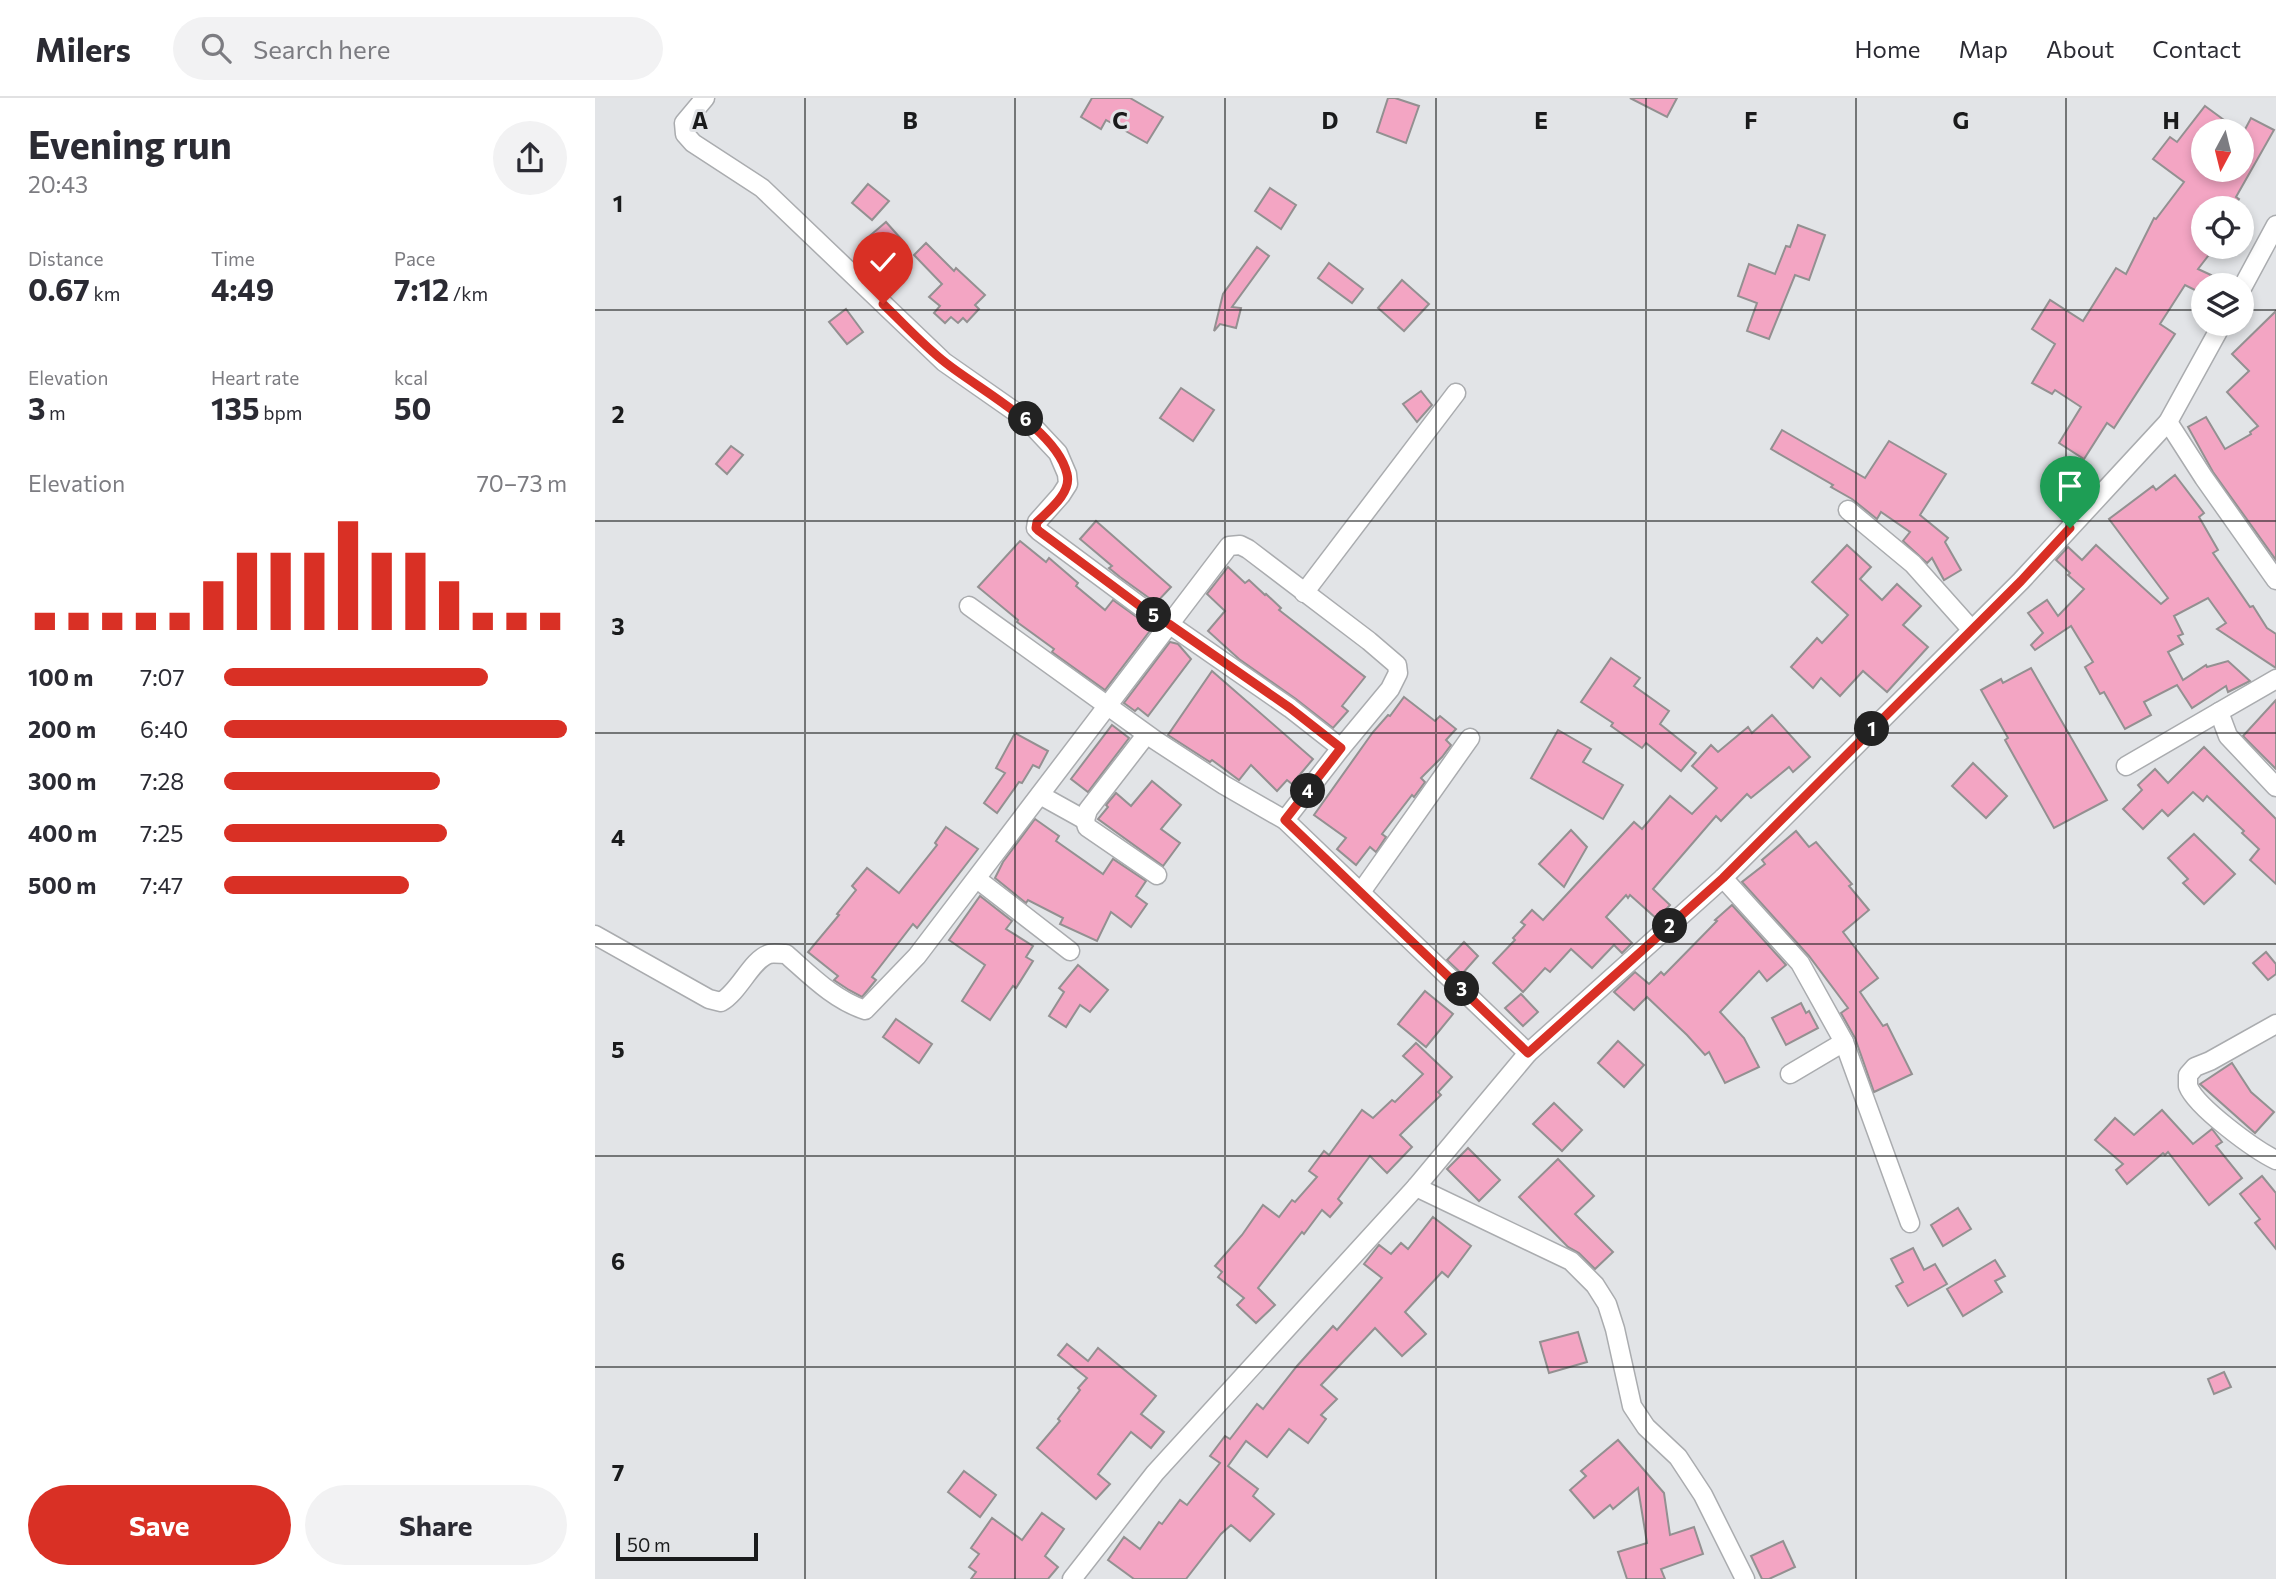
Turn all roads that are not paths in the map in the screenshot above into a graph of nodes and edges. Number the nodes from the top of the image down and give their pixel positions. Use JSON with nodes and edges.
{"nodes":[{"id":1,"x":705,"y":98,"type":"edge"},
{"id":2,"x":2276,"y":225,"type":"edge"},
{"id":3,"x":2250,"y":273,"type":"edge"},
{"id":4,"x":2215,"y":336,"type":"edge"},
{"id":5,"x":1456,"y":393,"type":"dead end"},
{"id":6,"x":2168,"y":422,"type":"junction"},
{"id":7,"x":1848,"y":510,"type":"dead end"},
{"id":8,"x":2276,"y":580,"type":"edge"},
{"id":9,"x":1304,"y":593,"type":"junction"},
{"id":10,"x":969,"y":607,"type":"dead end"},
{"id":11,"x":1169,"y":624,"type":"junction"},
{"id":12,"x":1971,"y":629,"type":"junction"},
{"id":13,"x":2276,"y":679,"type":"edge"},
{"id":14,"x":1107,"y":705,"type":"junction"},
{"id":15,"x":2219,"y":712,"type":"junction"},
{"id":16,"x":1146,"y":735,"type":"junction"},
{"id":17,"x":1470,"y":738,"type":"dead end"},
{"id":18,"x":1341,"y":748,"type":"junction"},
{"id":19,"x":2126,"y":766,"type":"dead end"},
{"id":20,"x":2276,"y":787,"type":"edge"},
{"id":21,"x":1040,"y":795,"type":"junction"},
{"id":22,"x":1085,"y":820,"type":"junction"},
{"id":23,"x":1285,"y":820,"type":"junction"},
{"id":24,"x":1157,"y":876,"type":"dead end"},
{"id":25,"x":1723,"y":878,"type":"junction"},
{"id":26,"x":977,"y":879,"type":"junction"},
{"id":27,"x":1361,"y":892,"type":"junction"},
{"id":28,"x":595,"y":935,"type":"edge"},
{"id":29,"x":1070,"y":951,"type":"dead end"},
{"id":30,"x":2276,"y":1024,"type":"edge"},
{"id":31,"x":1845,"y":1042,"type":"junction"},
{"id":32,"x":1528,"y":1053,"type":"junction"},
{"id":33,"x":1790,"y":1074,"type":"dead end"},
{"id":34,"x":2276,"y":1160,"type":"edge"},
{"id":35,"x":1416,"y":1186,"type":"junction"},
{"id":36,"x":1910,"y":1223,"type":"dead end"},
{"id":37,"x":1072,"y":1579,"type":"edge"},
{"id":38,"x":1745,"y":1579,"type":"edge"}],
"edges":[{"from":1,"to":11,"type":"street"},
{"from":2,"to":3,"type":"street"},
{"from":4,"to":6,"type":"street"},
{"from":5,"to":9,"type":"street"},
{"from":6,"to":8,"type":"street"},
{"from":6,"to":12,"type":"street"},
{"from":7,"to":12,"type":"street"},
{"from":9,"to":11,"type":"street"},
{"from":9,"to":18,"type":"street"},
{"from":10,"to":14,"type":"street"},
{"from":11,"to":14,"type":"street"},
{"from":11,"to":18,"type":"street"},
{"from":12,"to":25,"type":"street"},
{"from":13,"to":15,"type":"street"},
{"from":14,"to":16,"type":"street"},
{"from":14,"to":21,"type":"street"},
{"from":15,"to":19,"type":"street"},
{"from":15,"to":20,"type":"street"},
{"from":16,"to":22,"type":"street"},
{"from":16,"to":23,"type":"street"},
{"from":17,"to":27,"type":"street"},
{"from":18,"to":23,"type":"street"},
{"from":21,"to":22,"type":"street"},
{"from":21,"to":26,"type":"street"},
{"from":22,"to":24,"type":"street"},
{"from":23,"to":27,"type":"street"},
{"from":25,"to":31,"type":"street"},
{"from":25,"to":32,"type":"street"},
{"from":26,"to":28,"type":"street"},
{"from":26,"to":29,"type":"street"},
{"from":27,"to":32,"type":"street"},
{"from":30,"to":34,"type":"street"},
{"from":31,"to":33,"type":"street"},
{"from":31,"to":36,"type":"street"},
{"from":32,"to":35,"type":"street"},
{"from":35,"to":37,"type":"street"},
{"from":35,"to":38,"type":"street"}]}
